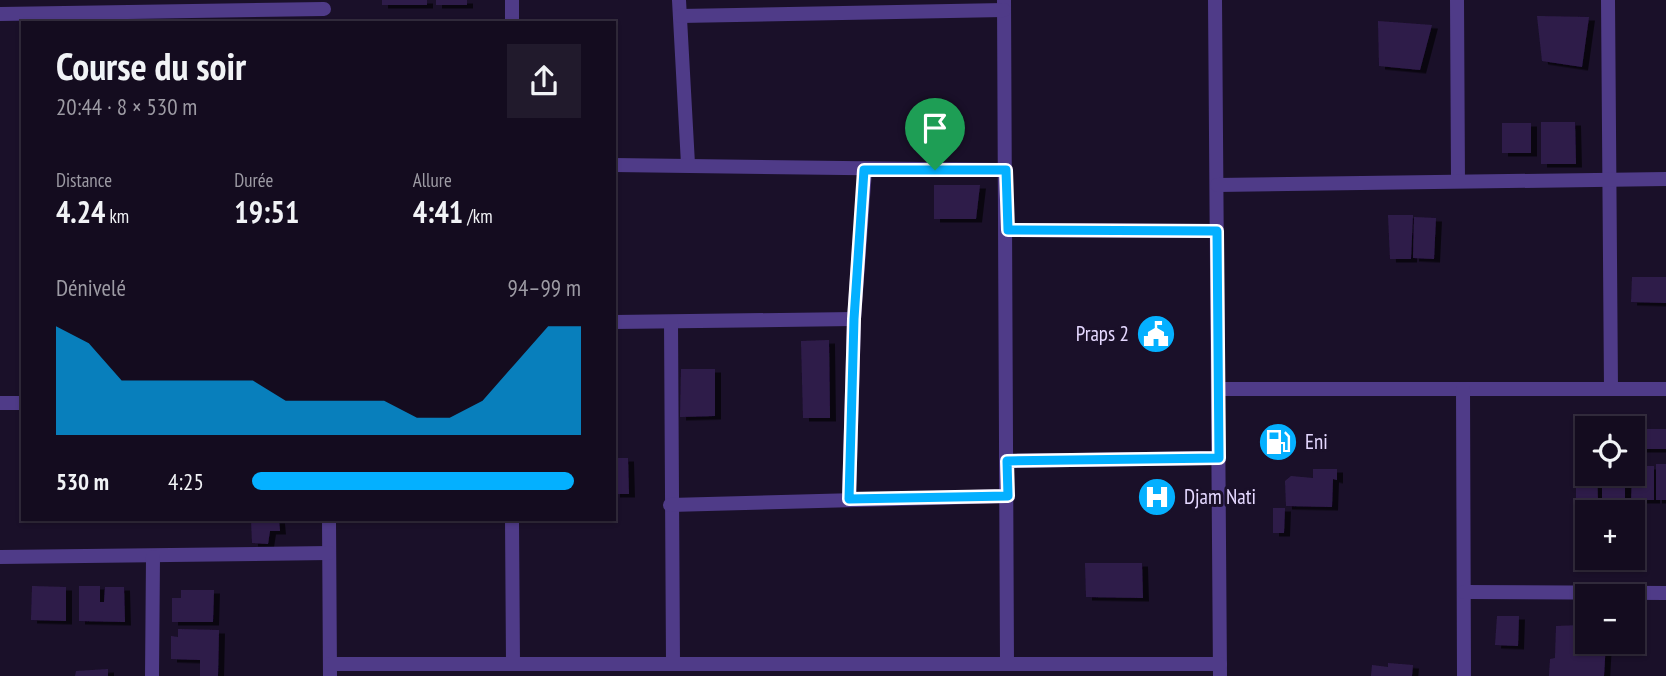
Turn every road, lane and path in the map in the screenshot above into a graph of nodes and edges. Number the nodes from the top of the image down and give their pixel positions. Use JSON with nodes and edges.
{"nodes":[{"id":1,"x":512,"y":0,"type":"edge"},
{"id":2,"x":679,"y":0,"type":"edge"},
{"id":3,"x":1215,"y":0,"type":"edge"},
{"id":4,"x":1457,"y":0,"type":"edge"},
{"id":5,"x":1608,"y":0,"type":"edge"},
{"id":6,"x":1004,"y":5,"type":"edge"},
{"id":7,"x":324,"y":11,"type":"edge"},
{"id":8,"x":0,"y":14,"type":"edge"},
{"id":9,"x":680,"y":16,"type":"junction"},
{"id":10,"x":148,"y":18,"type":"edge"},
{"id":11,"x":512,"y":21,"type":"edge"},
{"id":12,"x":688,"y":164,"type":"junction"},
{"id":13,"x":616,"y":165,"type":"edge"},
{"id":14,"x":864,"y":170,"type":"junction"},
{"id":15,"x":1006,"y":170,"type":"junction"},
{"id":16,"x":1610,"y":179,"type":"junction"},
{"id":17,"x":1666,"y":179,"type":"edge"},
{"id":18,"x":1458,"y":181,"type":"junction"},
{"id":19,"x":1217,"y":185,"type":"junction"},
{"id":20,"x":1008,"y":230,"type":"junction"},
{"id":21,"x":1217,"y":231,"type":"junction"},
{"id":22,"x":854,"y":319,"type":"junction"},
{"id":23,"x":616,"y":322,"type":"edge"},
{"id":24,"x":671,"y":322,"type":"junction"},
{"id":25,"x":1218,"y":389,"type":"junction"},
{"id":26,"x":1464,"y":389,"type":"junction"},
{"id":27,"x":1611,"y":389,"type":"junction"},
{"id":28,"x":1666,"y":389,"type":"edge"},
{"id":29,"x":0,"y":403,"type":"edge"},
{"id":30,"x":21,"y":403,"type":"edge"},
{"id":31,"x":1219,"y":458,"type":"junction"},
{"id":32,"x":1007,"y":461,"type":"junction"},
{"id":33,"x":1008,"y":496,"type":"junction"},
{"id":34,"x":849,"y":499,"type":"junction"},
{"id":35,"x":670,"y":505,"type":"junction"},
{"id":36,"x":329,"y":521,"type":"edge"},
{"id":37,"x":512,"y":521,"type":"edge"},
{"id":38,"x":329,"y":553,"type":"junction"},
{"id":39,"x":0,"y":557,"type":"edge"},
{"id":40,"x":153,"y":557,"type":"junction"},
{"id":41,"x":1464,"y":592,"type":"junction"},
{"id":42,"x":1666,"y":593,"type":"edge"},
{"id":43,"x":673,"y":663,"type":"junction"},
{"id":44,"x":513,"y":664,"type":"junction"},
{"id":45,"x":1007,"y":664,"type":"junction"},
{"id":46,"x":330,"y":670,"type":"edge"},
{"id":47,"x":1220,"y":670,"type":"edge"},
{"id":48,"x":152,"y":676,"type":"edge"},
{"id":49,"x":1464,"y":676,"type":"edge"}],
"edges":[{"from":1,"to":11,"type":"street"},
{"from":2,"to":9,"type":"street"},
{"from":3,"to":19,"type":"street"},
{"from":4,"to":18,"type":"street"},
{"from":5,"to":16,"type":"street"},
{"from":6,"to":9,"type":"street"},
{"from":6,"to":15,"type":"street"},
{"from":7,"to":10,"type":"street"},
{"from":8,"to":10,"type":"street"},
{"from":9,"to":12,"type":"street"},
{"from":12,"to":13,"type":"street"},
{"from":12,"to":14,"type":"street"},
{"from":14,"to":15,"type":"street"},
{"from":14,"to":22,"type":"street"},
{"from":15,"to":20,"type":"street"},
{"from":16,"to":17,"type":"street"},
{"from":16,"to":18,"type":"street"},
{"from":16,"to":27,"type":"street"},
{"from":18,"to":19,"type":"street"},
{"from":19,"to":21,"type":"street"},
{"from":20,"to":21,"type":"street"},
{"from":20,"to":32,"type":"street"},
{"from":21,"to":25,"type":"street"},
{"from":22,"to":24,"type":"street"},
{"from":22,"to":34,"type":"street"},
{"from":23,"to":24,"type":"street"},
{"from":24,"to":35,"type":"street"},
{"from":25,"to":26,"type":"street"},
{"from":25,"to":31,"type":"street"},
{"from":26,"to":27,"type":"street"},
{"from":26,"to":41,"type":"street"},
{"from":27,"to":28,"type":"street"},
{"from":29,"to":30,"type":"street"},
{"from":31,"to":32,"type":"street"},
{"from":31,"to":47,"type":"street"},
{"from":32,"to":33,"type":"street"},
{"from":33,"to":34,"type":"street"},
{"from":33,"to":45,"type":"street"},
{"from":34,"to":35,"type":"street"},
{"from":35,"to":43,"type":"street"},
{"from":36,"to":38,"type":"street"},
{"from":37,"to":44,"type":"street"},
{"from":38,"to":40,"type":"street"},
{"from":38,"to":46,"type":"street"},
{"from":39,"to":40,"type":"street"},
{"from":40,"to":48,"type":"street"},
{"from":41,"to":42,"type":"street"},
{"from":41,"to":49,"type":"street"},
{"from":43,"to":44,"type":"street"},
{"from":43,"to":45,"type":"street"},
{"from":44,"to":46,"type":"street"},
{"from":45,"to":47,"type":"street"}]}
